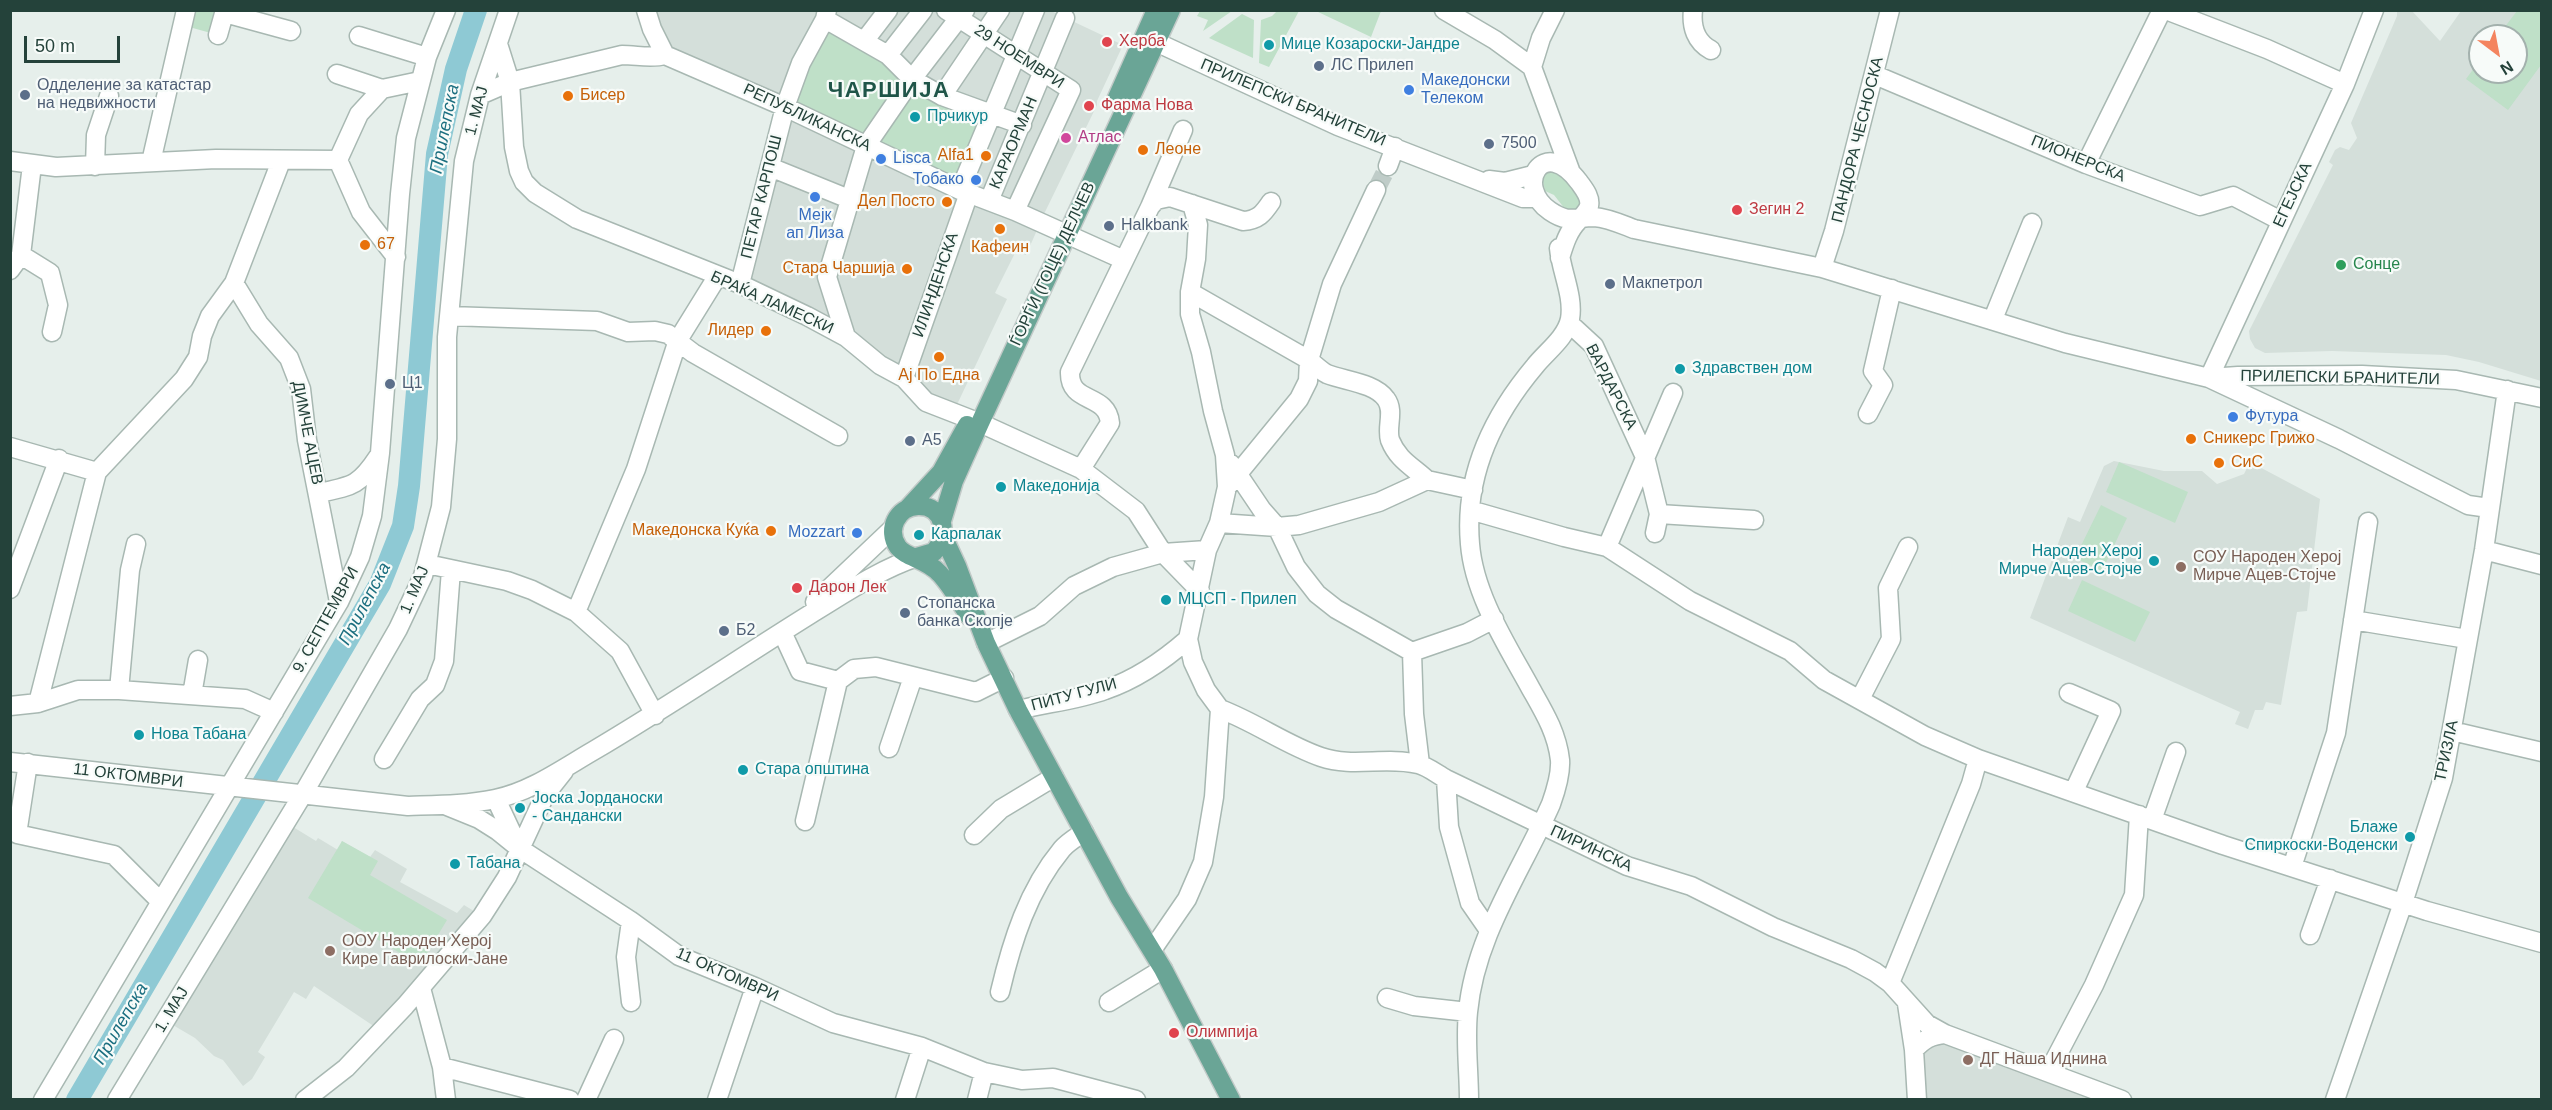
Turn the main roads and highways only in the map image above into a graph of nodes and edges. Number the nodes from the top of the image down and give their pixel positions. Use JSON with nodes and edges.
{"nodes":[{"id":1,"x":1156,"y":10,"type":"edge"},
{"id":2,"x":1171,"y":10,"type":"edge"},
{"id":3,"x":1151,"y":40,"type":"junction"},
{"id":4,"x":975,"y":421,"type":"junction"},
{"id":5,"x":907,"y":509,"type":"junction"},
{"id":6,"x":943,"y":529,"type":"junction"},
{"id":7,"x":917,"y":557,"type":"junction"},
{"id":8,"x":986,"y":642,"type":"junction"},
{"id":9,"x":1231,"y":1100,"type":"edge"}],
"edges":[{"from":1,"to":3,"type":"main road","name":"ЃОРЃИ (ГОЦЕ) ДЕЛЧЕВ"},
{"from":2,"to":3,"type":"main road","name":"ЃОРЃИ (ГОЦЕ) ДЕЛЧЕВ"},
{"from":3,"to":4,"type":"main road","name":"ЃОРЃИ (ГОЦЕ) ДЕЛЧЕВ"},
{"from":4,"to":5,"type":"main road","name":"ЃОРЃИ (ГОЦЕ) ДЕЛЧЕВ"},
{"from":4,"to":6,"type":"main road","name":"ЃОРЃИ (ГОЦЕ) ДЕЛЧЕВ"},
{"from":5,"to":6,"type":"main road"},
{"from":5,"to":7,"type":"main road"},
{"from":6,"to":7,"type":"main road"},
{"from":6,"to":8,"type":"main road"},
{"from":7,"to":8,"type":"main road"},
{"from":8,"to":9,"type":"main road"}]}
